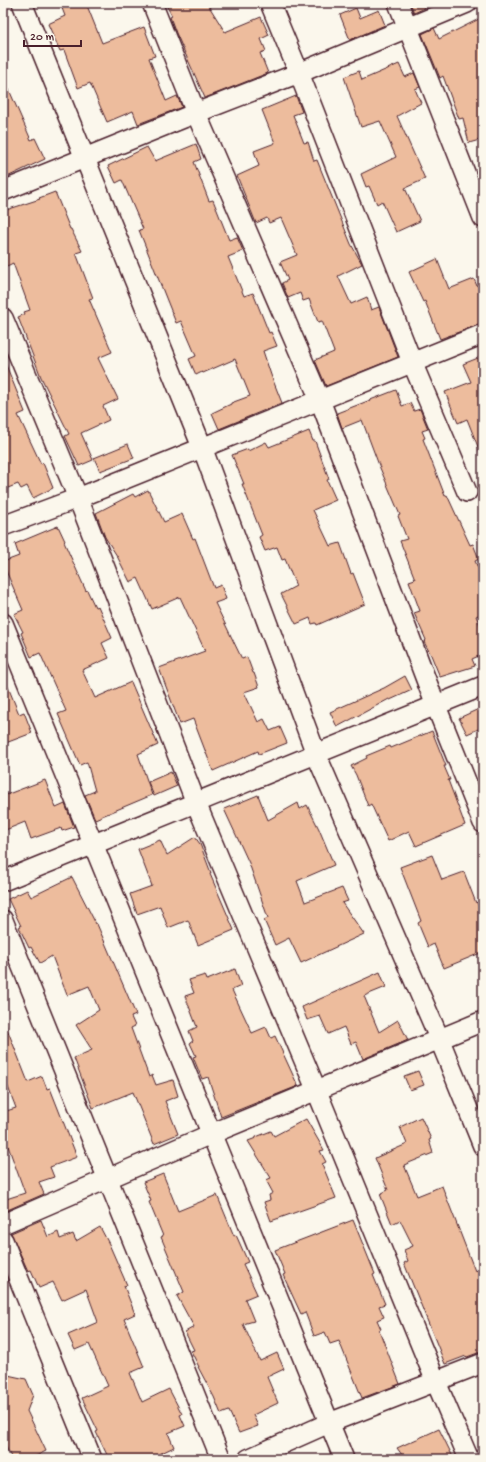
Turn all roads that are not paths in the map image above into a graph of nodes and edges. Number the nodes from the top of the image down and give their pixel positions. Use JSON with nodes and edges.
{"nodes":[{"id":1,"x":22,"y":3,"type":"edge"},
{"id":2,"x":152,"y":3,"type":"edge"},
{"id":3,"x":270,"y":3,"type":"edge"},
{"id":4,"x":398,"y":3,"type":"edge"},
{"id":5,"x":467,"y":3,"type":"edge"},
{"id":6,"x":408,"y":28,"type":"junction"},
{"id":7,"x":299,"y":73,"type":"junction"},
{"id":8,"x":196,"y":113,"type":"junction"},
{"id":9,"x":85,"y":158,"type":"junction"},
{"id":10,"x":3,"y":191,"type":"edge"},
{"id":11,"x":483,"y":218,"type":"edge"},
{"id":12,"x":3,"y":318,"type":"edge"},
{"id":13,"x":483,"y":334,"type":"edge"},
{"id":14,"x":412,"y":362,"type":"junction"},
{"id":15,"x":320,"y":400,"type":"junction"},
{"id":16,"x":202,"y":447,"type":"junction"},
{"id":17,"x":467,"y":492,"type":"dead end"},
{"id":18,"x":78,"y":498,"type":"junction"},
{"id":19,"x":3,"y":526,"type":"edge"},
{"id":20,"x":3,"y":623,"type":"edge"},
{"id":21,"x":483,"y":686,"type":"edge"},
{"id":22,"x":436,"y":706,"type":"junction"},
{"id":23,"x":316,"y":754,"type":"junction"},
{"id":24,"x":196,"y":803,"type":"junction"},
{"id":25,"x":483,"y":823,"type":"edge"},
{"id":26,"x":93,"y":844,"type":"junction"},
{"id":27,"x":3,"y":881,"type":"edge"},
{"id":28,"x":3,"y":920,"type":"edge"},
{"id":29,"x":483,"y":1021,"type":"edge"},
{"id":30,"x":439,"y":1038,"type":"junction"},
{"id":31,"x":316,"y":1089,"type":"junction"},
{"id":32,"x":211,"y":1134,"type":"junction"},
{"id":33,"x":483,"y":1146,"type":"edge"},
{"id":34,"x":107,"y":1179,"type":"junction"},
{"id":35,"x":3,"y":1224,"type":"edge"},
{"id":36,"x":3,"y":1240,"type":"edge"},
{"id":37,"x":483,"y":1363,"type":"edge"},
{"id":38,"x":436,"y":1382,"type":"junction"},
{"id":39,"x":329,"y":1423,"type":"junction"},
{"id":40,"x":92,"y":1459,"type":"edge"},
{"id":41,"x":221,"y":1459,"type":"edge"},
{"id":42,"x":248,"y":1459,"type":"edge"},
{"id":43,"x":344,"y":1459,"type":"edge"},
{"id":44,"x":469,"y":1459,"type":"edge"}],
"edges":[{"from":1,"to":9,"type":"street"},
{"from":2,"to":8,"type":"street"},
{"from":3,"to":7,"type":"street"},
{"from":4,"to":6,"type":"street"},
{"from":5,"to":6,"type":"street"},
{"from":6,"to":7,"type":"street"},
{"from":6,"to":11,"type":"street"},
{"from":7,"to":8,"type":"street"},
{"from":7,"to":14,"type":"street"},
{"from":8,"to":9,"type":"street"},
{"from":8,"to":15,"type":"street"},
{"from":9,"to":10,"type":"street"},
{"from":9,"to":16,"type":"street"},
{"from":12,"to":18,"type":"street"},
{"from":13,"to":14,"type":"street"},
{"from":14,"to":15,"type":"street"},
{"from":14,"to":17,"type":"street"},
{"from":15,"to":16,"type":"street"},
{"from":15,"to":22,"type":"street"},
{"from":16,"to":18,"type":"street"},
{"from":16,"to":23,"type":"street"},
{"from":18,"to":19,"type":"street"},
{"from":18,"to":24,"type":"street"},
{"from":20,"to":26,"type":"street"},
{"from":21,"to":22,"type":"street"},
{"from":22,"to":23,"type":"street"},
{"from":22,"to":25,"type":"street"},
{"from":23,"to":24,"type":"street"},
{"from":23,"to":30,"type":"street"},
{"from":24,"to":26,"type":"street"},
{"from":24,"to":31,"type":"street"},
{"from":26,"to":27,"type":"street"},
{"from":26,"to":32,"type":"street"},
{"from":28,"to":34,"type":"street"},
{"from":29,"to":30,"type":"street"},
{"from":30,"to":31,"type":"street"},
{"from":30,"to":33,"type":"street"},
{"from":31,"to":32,"type":"street"},
{"from":31,"to":38,"type":"street"},
{"from":32,"to":34,"type":"street"},
{"from":32,"to":39,"type":"street"},
{"from":34,"to":35,"type":"street"},
{"from":34,"to":41,"type":"street"},
{"from":36,"to":40,"type":"street"},
{"from":37,"to":38,"type":"street"},
{"from":38,"to":39,"type":"street"},
{"from":38,"to":44,"type":"street"},
{"from":39,"to":42,"type":"street"},
{"from":39,"to":43,"type":"street"}]}
